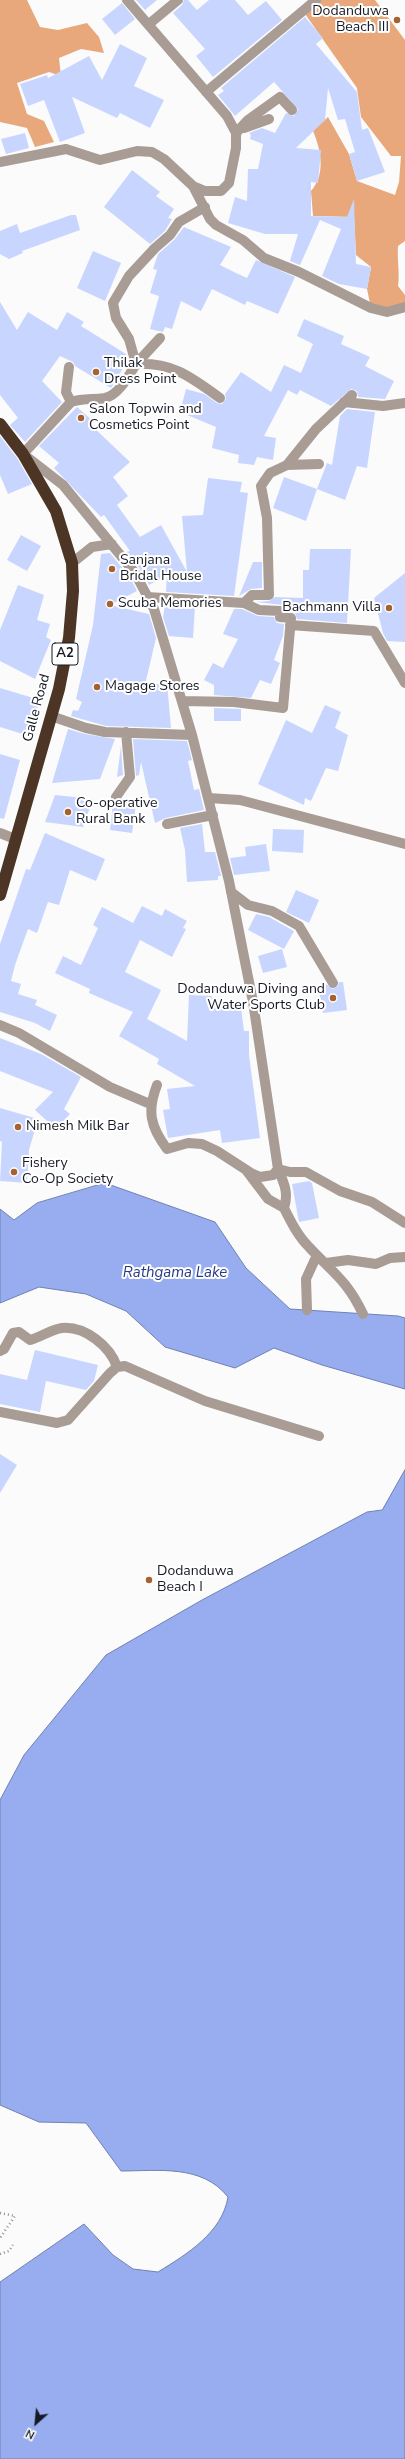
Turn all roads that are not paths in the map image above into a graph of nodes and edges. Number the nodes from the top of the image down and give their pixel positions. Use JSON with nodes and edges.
{"nodes":[{"id":1,"x":127,"y":0,"type":"edge"},
{"id":2,"x":178,"y":0,"type":"edge"},
{"id":3,"x":316,"y":0,"type":"edge"},
{"id":4,"x":149,"y":24,"type":"junction"},
{"id":5,"x":206,"y":92,"type":"junction"},
{"id":6,"x":292,"y":110,"type":"dead end"},
{"id":7,"x":269,"y":119,"type":"dead end"},
{"id":8,"x":236,"y":133,"type":"junction"},
{"id":9,"x":0,"y":162,"type":"edge"},
{"id":10,"x":193,"y":186,"type":"junction"},
{"id":11,"x":205,"y":207,"type":"junction"},
{"id":12,"x":405,"y":307,"type":"edge"},
{"id":13,"x":160,"y":338,"type":"dead end"},
{"id":14,"x":136,"y":364,"type":"junction"},
{"id":15,"x":69,"y":367,"type":"dead end"},
{"id":16,"x":352,"y":395,"type":"dead end"},
{"id":17,"x":220,"y":398,"type":"dead end"},
{"id":18,"x":71,"y":402,"type":"junction"},
{"id":19,"x":344,"y":402,"type":"junction"},
{"id":20,"x":405,"y":403,"type":"edge"},
{"id":21,"x":0,"y":424,"type":"edge"},
{"id":22,"x":23,"y":454,"type":"junction"},
{"id":23,"x":319,"y":464,"type":"dead end"},
{"id":24,"x":287,"y":465,"type":"junction"},
{"id":25,"x":112,"y":544,"type":"junction"},
{"id":26,"x":72,"y":563,"type":"junction"},
{"id":27,"x":147,"y":597,"type":"junction"},
{"id":28,"x":244,"y":603,"type":"junction"},
{"id":29,"x":290,"y":625,"type":"junction"},
{"id":30,"x":405,"y":683,"type":"edge"},
{"id":31,"x":182,"y":701,"type":"junction"},
{"id":32,"x":51,"y":716,"type":"junction"},
{"id":33,"x":126,"y":732,"type":"junction"},
{"id":34,"x":192,"y":734,"type":"junction"},
{"id":35,"x":116,"y":797,"type":"dead end"},
{"id":36,"x":208,"y":798,"type":"junction"},
{"id":37,"x":212,"y":815,"type":"junction"},
{"id":38,"x":167,"y":824,"type":"dead end"},
{"id":39,"x":0,"y":833,"type":"edge"},
{"id":40,"x":15,"y":839,"type":"junction"},
{"id":41,"x":405,"y":844,"type":"edge"},
{"id":42,"x":231,"y":892,"type":"junction"},
{"id":43,"x":0,"y":895,"type":"edge"},
{"id":44,"x":333,"y":983,"type":"dead end"},
{"id":45,"x":0,"y":1025,"type":"edge"},
{"id":46,"x":157,"y":1085,"type":"dead end"},
{"id":47,"x":150,"y":1104,"type":"junction"},
{"id":48,"x":278,"y":1169,"type":"junction"},
{"id":49,"x":246,"y":1170,"type":"junction"},
{"id":50,"x":284,"y":1208,"type":"junction"},
{"id":51,"x":405,"y":1223,"type":"edge"},
{"id":52,"x":317,"y":1255,"type":"junction"},
{"id":53,"x":405,"y":1257,"type":"edge"},
{"id":54,"x":326,"y":1263,"type":"junction"},
{"id":55,"x":307,"y":1310,"type":"dead end"},
{"id":56,"x":363,"y":1314,"type":"dead end"},
{"id":57,"x":0,"y":1351,"type":"edge"},
{"id":58,"x":117,"y":1367,"type":"junction"},
{"id":59,"x":0,"y":1412,"type":"edge"},
{"id":60,"x":319,"y":1436,"type":"dead end"}],
"edges":[{"from":1,"to":4,"type":"street"},
{"from":2,"to":4,"type":"street"},
{"from":3,"to":5,"type":"street"},
{"from":4,"to":5,"type":"street"},
{"from":5,"to":8,"type":"street"},
{"from":6,"to":8,"type":"street"},
{"from":7,"to":8,"type":"street"},
{"from":8,"to":10,"type":"street"},
{"from":9,"to":10,"type":"street"},
{"from":10,"to":11,"type":"street"},
{"from":11,"to":12,"type":"street"},
{"from":11,"to":14,"type":"street"},
{"from":13,"to":14,"type":"street"},
{"from":14,"to":17,"type":"street"},
{"from":14,"to":18,"type":"street"},
{"from":15,"to":18,"type":"street"},
{"from":16,"to":19,"type":"street"},
{"from":18,"to":22,"type":"street"},
{"from":19,"to":20,"type":"street"},
{"from":19,"to":24,"type":"street"},
{"from":21,"to":22,"type":"highway","name":"Galle Road","number":"A2"},
{"from":22,"to":25,"type":"street"},
{"from":22,"to":26,"type":"highway","name":"Galle Road","number":"A2"},
{"from":23,"to":24,"type":"street"},
{"from":24,"to":28,"type":"street"},
{"from":25,"to":26,"type":"street"},
{"from":25,"to":27,"type":"street"},
{"from":26,"to":32,"type":"highway","name":"Galle Road","number":"A2"},
{"from":27,"to":28,"type":"street"},
{"from":27,"to":31,"type":"street"},
{"from":28,"to":29,"type":"street"},
{"from":29,"to":30,"type":"street"},
{"from":29,"to":31,"type":"street"},
{"from":31,"to":34,"type":"street"},
{"from":32,"to":33,"type":"street"},
{"from":32,"to":40,"type":"highway","name":"Galle Road","number":"A2"},
{"from":33,"to":34,"type":"street"},
{"from":33,"to":35,"type":"street"},
{"from":34,"to":36,"type":"street"},
{"from":36,"to":37,"type":"street"},
{"from":36,"to":41,"type":"street"},
{"from":37,"to":38,"type":"street"},
{"from":37,"to":42,"type":"street"},
{"from":39,"to":40,"type":"street"},
{"from":40,"to":43,"type":"highway","name":"Galle Road","number":"A2"},
{"from":42,"to":44,"type":"street"},
{"from":42,"to":48,"type":"street"},
{"from":45,"to":47,"type":"street"},
{"from":46,"to":47,"type":"street"},
{"from":47,"to":49,"type":"street"},
{"from":48,"to":49,"type":"street"},
{"from":48,"to":50,"type":"street"},
{"from":48,"to":51,"type":"street"},
{"from":49,"to":50,"type":"street"},
{"from":50,"to":52,"type":"street"},
{"from":52,"to":54,"type":"street"},
{"from":52,"to":55,"type":"street"},
{"from":53,"to":54,"type":"street"},
{"from":54,"to":56,"type":"street"},
{"from":57,"to":58,"type":"street"},
{"from":58,"to":59,"type":"street"},
{"from":58,"to":60,"type":"street"}]}
